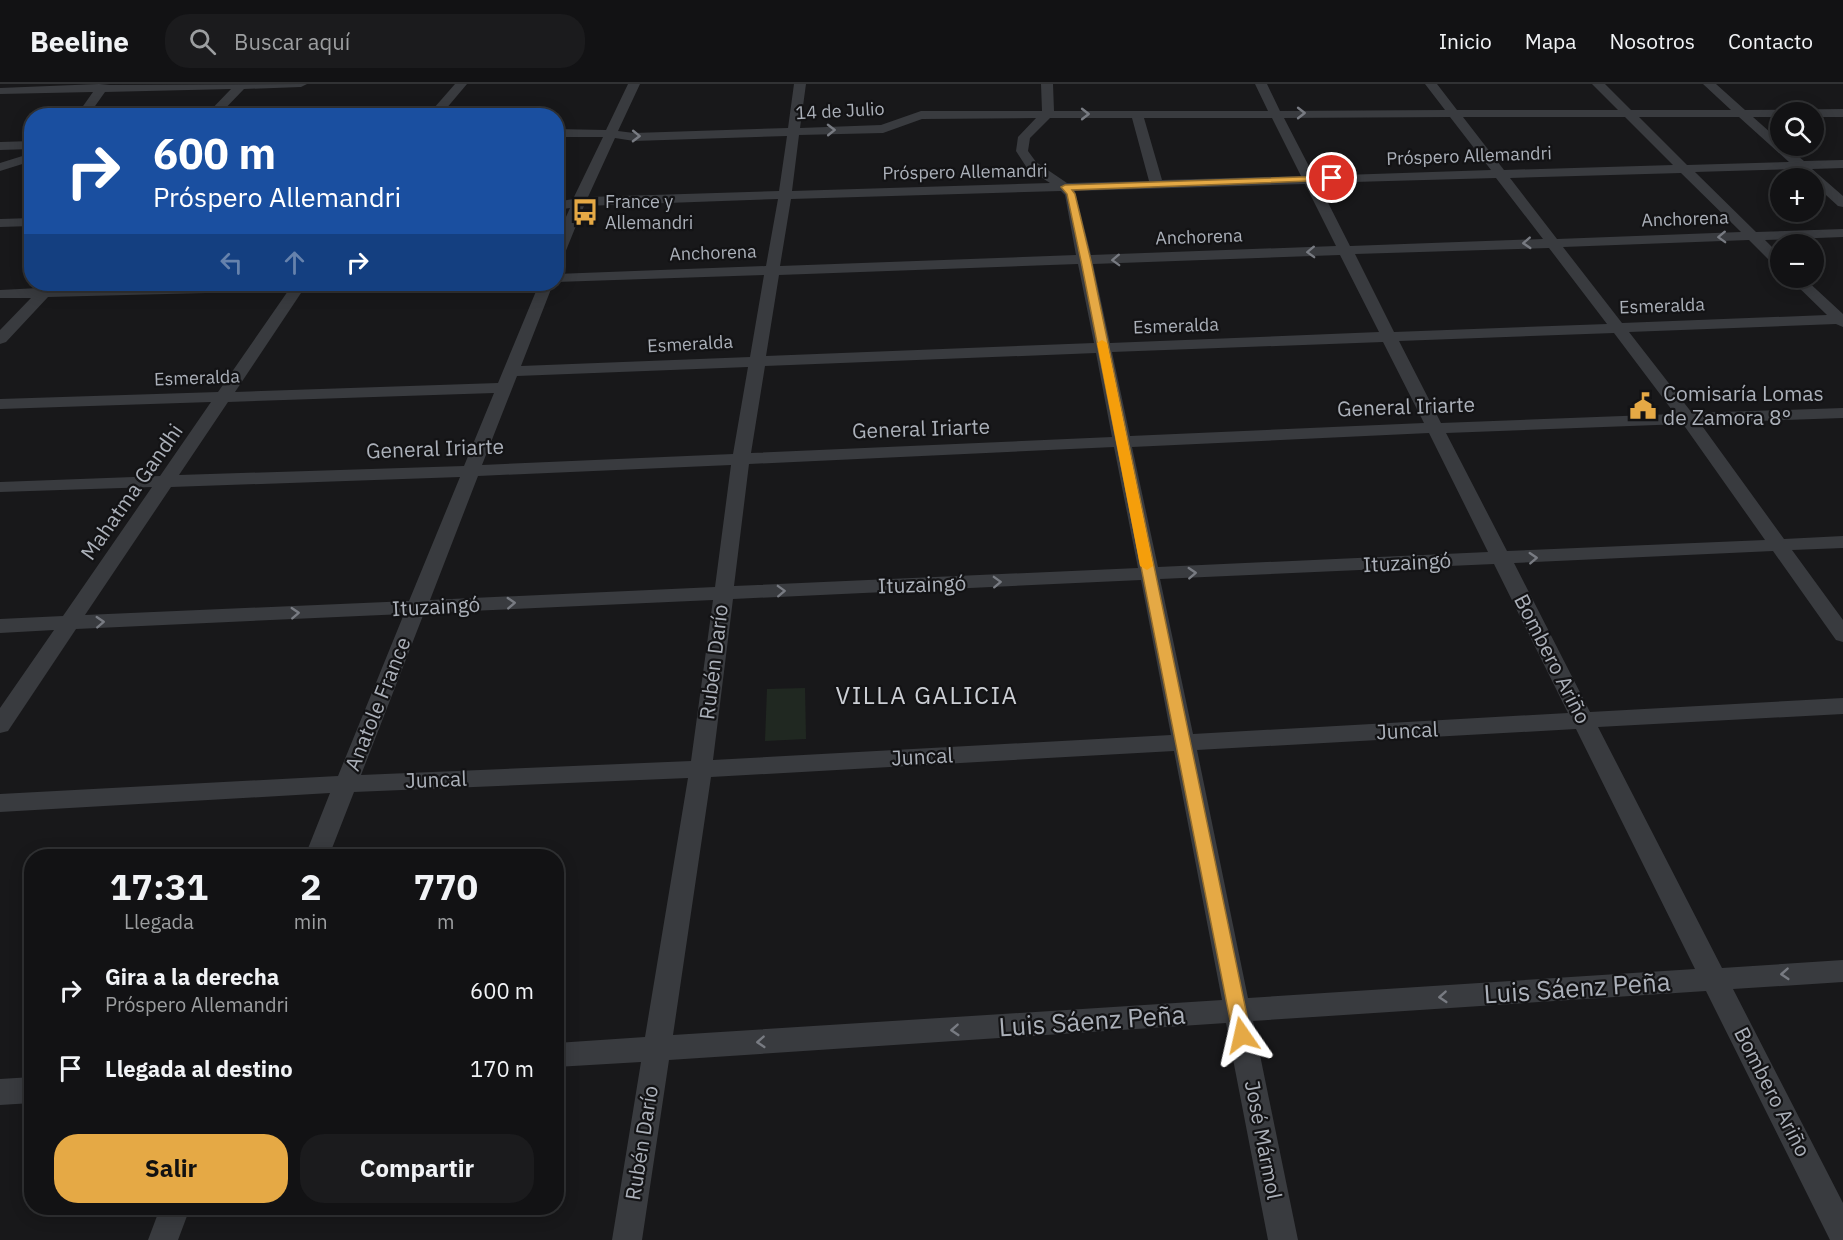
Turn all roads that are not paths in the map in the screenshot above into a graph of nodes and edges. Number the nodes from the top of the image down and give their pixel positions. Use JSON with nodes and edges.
{"nodes":[{"id":1,"x":301,"y":84,"type":"edge"},
{"id":2,"x":461,"y":84,"type":"edge"},
{"id":3,"x":634,"y":84,"type":"edge"},
{"id":4,"x":800,"y":84,"type":"edge"},
{"id":5,"x":1047,"y":84,"type":"edge"},
{"id":6,"x":1262,"y":84,"type":"edge"},
{"id":7,"x":1431,"y":84,"type":"edge"},
{"id":8,"x":1598,"y":84,"type":"edge"},
{"id":9,"x":1709,"y":84,"type":"edge"},
{"id":10,"x":241,"y":85,"type":"edge"},
{"id":11,"x":104,"y":86,"type":"edge"},
{"id":12,"x":0,"y":91,"type":"edge"},
{"id":13,"x":88,"y":108,"type":"edge"},
{"id":14,"x":219,"y":108,"type":"edge"},
{"id":15,"x":440,"y":108,"type":"edge"},
{"id":16,"x":1740,"y":112,"type":"junction"},
{"id":17,"x":1276,"y":113,"type":"junction"},
{"id":18,"x":1453,"y":113,"type":"junction"},
{"id":19,"x":1627,"y":113,"type":"junction"},
{"id":20,"x":1843,"y":113,"type":"edge"},
{"id":21,"x":1048,"y":114,"type":"junction"},
{"id":22,"x":1137,"y":114,"type":"junction"},
{"id":23,"x":794,"y":131,"type":"junction"},
{"id":24,"x":564,"y":133,"type":"edge"},
{"id":25,"x":611,"y":134,"type":"junction"},
{"id":26,"x":24,"y":145,"type":"edge"},
{"id":27,"x":0,"y":146,"type":"edge"},
{"id":28,"x":24,"y":160,"type":"edge"},
{"id":29,"x":1843,"y":164,"type":"edge"},
{"id":30,"x":1800,"y":165,"type":"junction"},
{"id":31,"x":0,"y":167,"type":"edge"},
{"id":32,"x":1683,"y":168,"type":"junction"},
{"id":33,"x":1497,"y":173,"type":"junction"},
{"id":34,"x":1308,"y":179,"type":"junction"},
{"id":35,"x":1157,"y":184,"type":"junction"},
{"id":36,"x":1065,"y":187,"type":"junction"},
{"id":37,"x":785,"y":195,"type":"junction"},
{"id":38,"x":1843,"y":203,"type":"edge"},
{"id":39,"x":578,"y":204,"type":"junction"},
{"id":40,"x":564,"y":205,"type":"edge"},
{"id":41,"x":24,"y":222,"type":"edge"},
{"id":42,"x":0,"y":223,"type":"edge"},
{"id":43,"x":1843,"y":233,"type":"edge"},
{"id":44,"x":1753,"y":236,"type":"junction"},
{"id":45,"x":564,"y":238,"type":"edge"},
{"id":46,"x":1553,"y":242,"type":"junction"},
{"id":47,"x":1346,"y":251,"type":"junction"},
{"id":48,"x":1770,"y":253,"type":"edge"},
{"id":49,"x":1086,"y":261,"type":"junction"},
{"id":50,"x":771,"y":270,"type":"junction"},
{"id":51,"x":564,"y":278,"type":"edge"},
{"id":52,"x":1807,"y":288,"type":"edge"},
{"id":53,"x":24,"y":291,"type":"edge"},
{"id":54,"x":45,"y":291,"type":"edge"},
{"id":55,"x":296,"y":291,"type":"edge"},
{"id":56,"x":543,"y":291,"type":"edge"},
{"id":57,"x":0,"y":294,"type":"edge"},
{"id":58,"x":1842,"y":320,"type":"edge"},
{"id":59,"x":1616,"y":327,"type":"junction"},
{"id":60,"x":1389,"y":337,"type":"junction"},
{"id":61,"x":0,"y":339,"type":"edge"},
{"id":62,"x":1103,"y":348,"type":"junction"},
{"id":63,"x":758,"y":360,"type":"junction"},
{"id":64,"x":507,"y":379,"type":"junction"},
{"id":65,"x":226,"y":396,"type":"junction"},
{"id":66,"x":0,"y":404,"type":"edge"},
{"id":67,"x":1843,"y":413,"type":"edge"},
{"id":68,"x":1688,"y":419,"type":"junction"},
{"id":69,"x":1434,"y":428,"type":"junction"},
{"id":70,"x":1122,"y":443,"type":"junction"},
{"id":71,"x":741,"y":459,"type":"junction"},
{"id":72,"x":470,"y":471,"type":"junction"},
{"id":73,"x":165,"y":481,"type":"junction"},
{"id":74,"x":0,"y":488,"type":"edge"},
{"id":75,"x":1843,"y":542,"type":"edge"},
{"id":76,"x":1776,"y":545,"type":"junction"},
{"id":77,"x":1502,"y":559,"type":"junction"},
{"id":78,"x":1149,"y":575,"type":"junction"},
{"id":79,"x":723,"y":593,"type":"junction"},
{"id":80,"x":417,"y":608,"type":"junction"},
{"id":81,"x":69,"y":623,"type":"junction"},
{"id":82,"x":0,"y":626,"type":"edge"},
{"id":83,"x":1843,"y":636,"type":"edge"},
{"id":84,"x":1843,"y":706,"type":"edge"},
{"id":85,"x":1584,"y":721,"type":"junction"},
{"id":86,"x":0,"y":725,"type":"edge"},
{"id":87,"x":1184,"y":743,"type":"junction"},
{"id":88,"x":701,"y":769,"type":"junction"},
{"id":89,"x":346,"y":784,"type":"junction"},
{"id":90,"x":0,"y":804,"type":"edge"},
{"id":91,"x":320,"y":849,"type":"edge"},
{"id":92,"x":1843,"y":971,"type":"edge"},
{"id":93,"x":1715,"y":979,"type":"junction"},
{"id":94,"x":1238,"y":1012,"type":"junction"},
{"id":95,"x":657,"y":1049,"type":"junction"},
{"id":96,"x":564,"y":1055,"type":"edge"},
{"id":97,"x":24,"y":1090,"type":"edge"},
{"id":98,"x":0,"y":1092,"type":"edge"},
{"id":99,"x":173,"y":1215,"type":"edge"},
{"id":100,"x":1843,"y":1234,"type":"edge"},
{"id":101,"x":162,"y":1240,"type":"edge"},
{"id":102,"x":627,"y":1240,"type":"edge"},
{"id":103,"x":1283,"y":1240,"type":"edge"}],
"edges":[{"from":1,"to":10,"type":"street"},
{"from":2,"to":15,"type":"street"},
{"from":3,"to":25,"type":"street"},
{"from":4,"to":23,"type":"street","name":"Rubén Darío"},
{"from":5,"to":21,"type":"street"},
{"from":6,"to":17,"type":"street","name":"Bombero Ariño"},
{"from":7,"to":18,"type":"street"},
{"from":8,"to":19,"type":"street"},
{"from":9,"to":16,"type":"street"},
{"from":10,"to":11,"type":"street"},
{"from":10,"to":14,"type":"street"},
{"from":11,"to":12,"type":"street"},
{"from":11,"to":13,"type":"street"},
{"from":16,"to":19,"type":"street","name":"14 de Julio"},
{"from":16,"to":20,"type":"street","name":"14 de Julio"},
{"from":16,"to":30,"type":"street"},
{"from":17,"to":18,"type":"street","name":"14 de Julio","one_way":true},
{"from":17,"to":22,"type":"street","name":"14 de Julio"},
{"from":17,"to":34,"type":"street","name":"Bombero Ariño"},
{"from":18,"to":19,"type":"street","name":"14 de Julio"},
{"from":18,"to":33,"type":"street"},
{"from":19,"to":32,"type":"street"},
{"from":21,"to":22,"type":"street","name":"14 de Julio","one_way":true},
{"from":23,"to":21,"type":"street","name":"14 de Julio","one_way":true},
{"from":21,"to":36,"type":"street"},
{"from":22,"to":35,"type":"street"},
{"from":25,"to":23,"type":"street","name":"14 de Julio","one_way":true},
{"from":23,"to":37,"type":"street","name":"Rubén Darío"},
{"from":24,"to":25,"type":"street","name":"14 de Julio"},
{"from":25,"to":39,"type":"street"},
{"from":26,"to":27,"type":"street"},
{"from":28,"to":31,"type":"street"},
{"from":29,"to":30,"type":"street","name":"Próspero Allemandri"},
{"from":30,"to":32,"type":"street","name":"Próspero Allemandri"},
{"from":30,"to":38,"type":"street"},
{"from":32,"to":33,"type":"street","name":"Próspero Allemandri"},
{"from":32,"to":44,"type":"street"},
{"from":33,"to":34,"type":"street","name":"Próspero Allemandri"},
{"from":33,"to":46,"type":"street"},
{"from":34,"to":35,"type":"street","name":"Próspero Allemandri"},
{"from":34,"to":47,"type":"street","name":"Bombero Ariño"},
{"from":35,"to":36,"type":"street","name":"Próspero Allemandri"},
{"from":36,"to":37,"type":"street","name":"Próspero Allemandri"},
{"from":36,"to":49,"type":"street","name":"José Mármol"},
{"from":37,"to":39,"type":"street","name":"Próspero Allemandri"},
{"from":37,"to":50,"type":"street","name":"Rubén Darío"},
{"from":39,"to":40,"type":"street","name":"Próspero Allemandri"},
{"from":39,"to":45,"type":"street"},
{"from":41,"to":42,"type":"street"},
{"from":43,"to":44,"type":"street","name":"Anchorena"},
{"from":44,"to":46,"type":"street","name":"Anchorena","one_way":true},
{"from":44,"to":48,"type":"street"},
{"from":46,"to":47,"type":"street","name":"Anchorena","one_way":true},
{"from":46,"to":59,"type":"street"},
{"from":47,"to":49,"type":"street","name":"Anchorena","one_way":true},
{"from":47,"to":60,"type":"street","name":"Bombero Ariño"},
{"from":49,"to":50,"type":"street","name":"Anchorena"},
{"from":49,"to":62,"type":"street","name":"José Mármol"},
{"from":50,"to":51,"type":"street","name":"Anchorena"},
{"from":50,"to":63,"type":"street","name":"Rubén Darío"},
{"from":52,"to":58,"type":"street"},
{"from":53,"to":57,"type":"street"},
{"from":54,"to":61,"type":"street"},
{"from":55,"to":65,"type":"street","name":"Mahatma Gandhi"},
{"from":56,"to":64,"type":"street","name":"Anatole France"},
{"from":58,"to":59,"type":"street","name":"Esmeralda"},
{"from":59,"to":60,"type":"street","name":"Esmeralda"},
{"from":59,"to":68,"type":"street"},
{"from":60,"to":62,"type":"street","name":"Esmeralda"},
{"from":60,"to":69,"type":"street","name":"Bombero Ariño"},
{"from":62,"to":63,"type":"street","name":"Esmeralda"},
{"from":62,"to":70,"type":"street","name":"José Mármol"},
{"from":63,"to":64,"type":"street","name":"Esmeralda"},
{"from":63,"to":71,"type":"street","name":"Rubén Darío"},
{"from":64,"to":65,"type":"street","name":"Esmeralda"},
{"from":64,"to":72,"type":"street","name":"Anatole France"},
{"from":65,"to":66,"type":"street","name":"Esmeralda"},
{"from":65,"to":73,"type":"street","name":"Mahatma Gandhi"},
{"from":67,"to":68,"type":"street","name":"General Iriarte"},
{"from":68,"to":69,"type":"street","name":"General Iriarte"},
{"from":68,"to":76,"type":"street"},
{"from":69,"to":70,"type":"street","name":"General Iriarte"},
{"from":69,"to":77,"type":"street","name":"Bombero Ariño"},
{"from":70,"to":71,"type":"street","name":"General Iriarte"},
{"from":70,"to":78,"type":"street","name":"José Mármol"},
{"from":71,"to":72,"type":"street","name":"General Iriarte"},
{"from":71,"to":79,"type":"street","name":"Rubén Darío"},
{"from":72,"to":73,"type":"street","name":"General Iriarte"},
{"from":72,"to":80,"type":"street","name":"Anatole France"},
{"from":73,"to":74,"type":"street","name":"General Iriarte"},
{"from":73,"to":81,"type":"street","name":"Mahatma Gandhi"},
{"from":75,"to":76,"type":"street","name":"Ituzaingó"},
{"from":77,"to":76,"type":"street","name":"Ituzaingó","one_way":true},
{"from":76,"to":83,"type":"street"},
{"from":78,"to":77,"type":"street","name":"Ituzaingó","one_way":true},
{"from":77,"to":85,"type":"street","name":"Bombero Ariño"},
{"from":79,"to":78,"type":"street","name":"Ituzaingó","one_way":true},
{"from":78,"to":87,"type":"street","name":"José Mármol"},
{"from":80,"to":79,"type":"street","name":"Ituzaingó","one_way":true},
{"from":79,"to":88,"type":"street","name":"Rubén Darío"},
{"from":81,"to":80,"type":"street","name":"Ituzaingó","one_way":true},
{"from":80,"to":89,"type":"street","name":"Anatole France"},
{"from":81,"to":82,"type":"street","name":"Ituzaingó"},
{"from":81,"to":86,"type":"street","name":"Mahatma Gandhi"},
{"from":84,"to":85,"type":"street","name":"Juncal"},
{"from":85,"to":87,"type":"street","name":"Juncal"},
{"from":85,"to":93,"type":"street","name":"Bombero Ariño"},
{"from":87,"to":88,"type":"street","name":"Juncal"},
{"from":87,"to":94,"type":"street","name":"José Mármol"},
{"from":88,"to":89,"type":"street","name":"Juncal"},
{"from":88,"to":95,"type":"street","name":"Rubén Darío"},
{"from":89,"to":90,"type":"street","name":"Juncal"},
{"from":89,"to":91,"type":"street","name":"Anatole France"},
{"from":92,"to":93,"type":"street","name":"Luis Sáenz Peña","one_way":true},
{"from":93,"to":94,"type":"street","name":"Luis Sáenz Peña","one_way":true},
{"from":93,"to":100,"type":"street","name":"Bombero Ariño"},
{"from":94,"to":95,"type":"street","name":"Luis Sáenz Peña","one_way":true},
{"from":94,"to":103,"type":"street","name":"José Mármol"},
{"from":95,"to":96,"type":"street","name":"Luis Sáenz Peña"},
{"from":95,"to":102,"type":"street","name":"Rubén Darío"},
{"from":97,"to":98,"type":"street"},
{"from":99,"to":101,"type":"street"}]}
